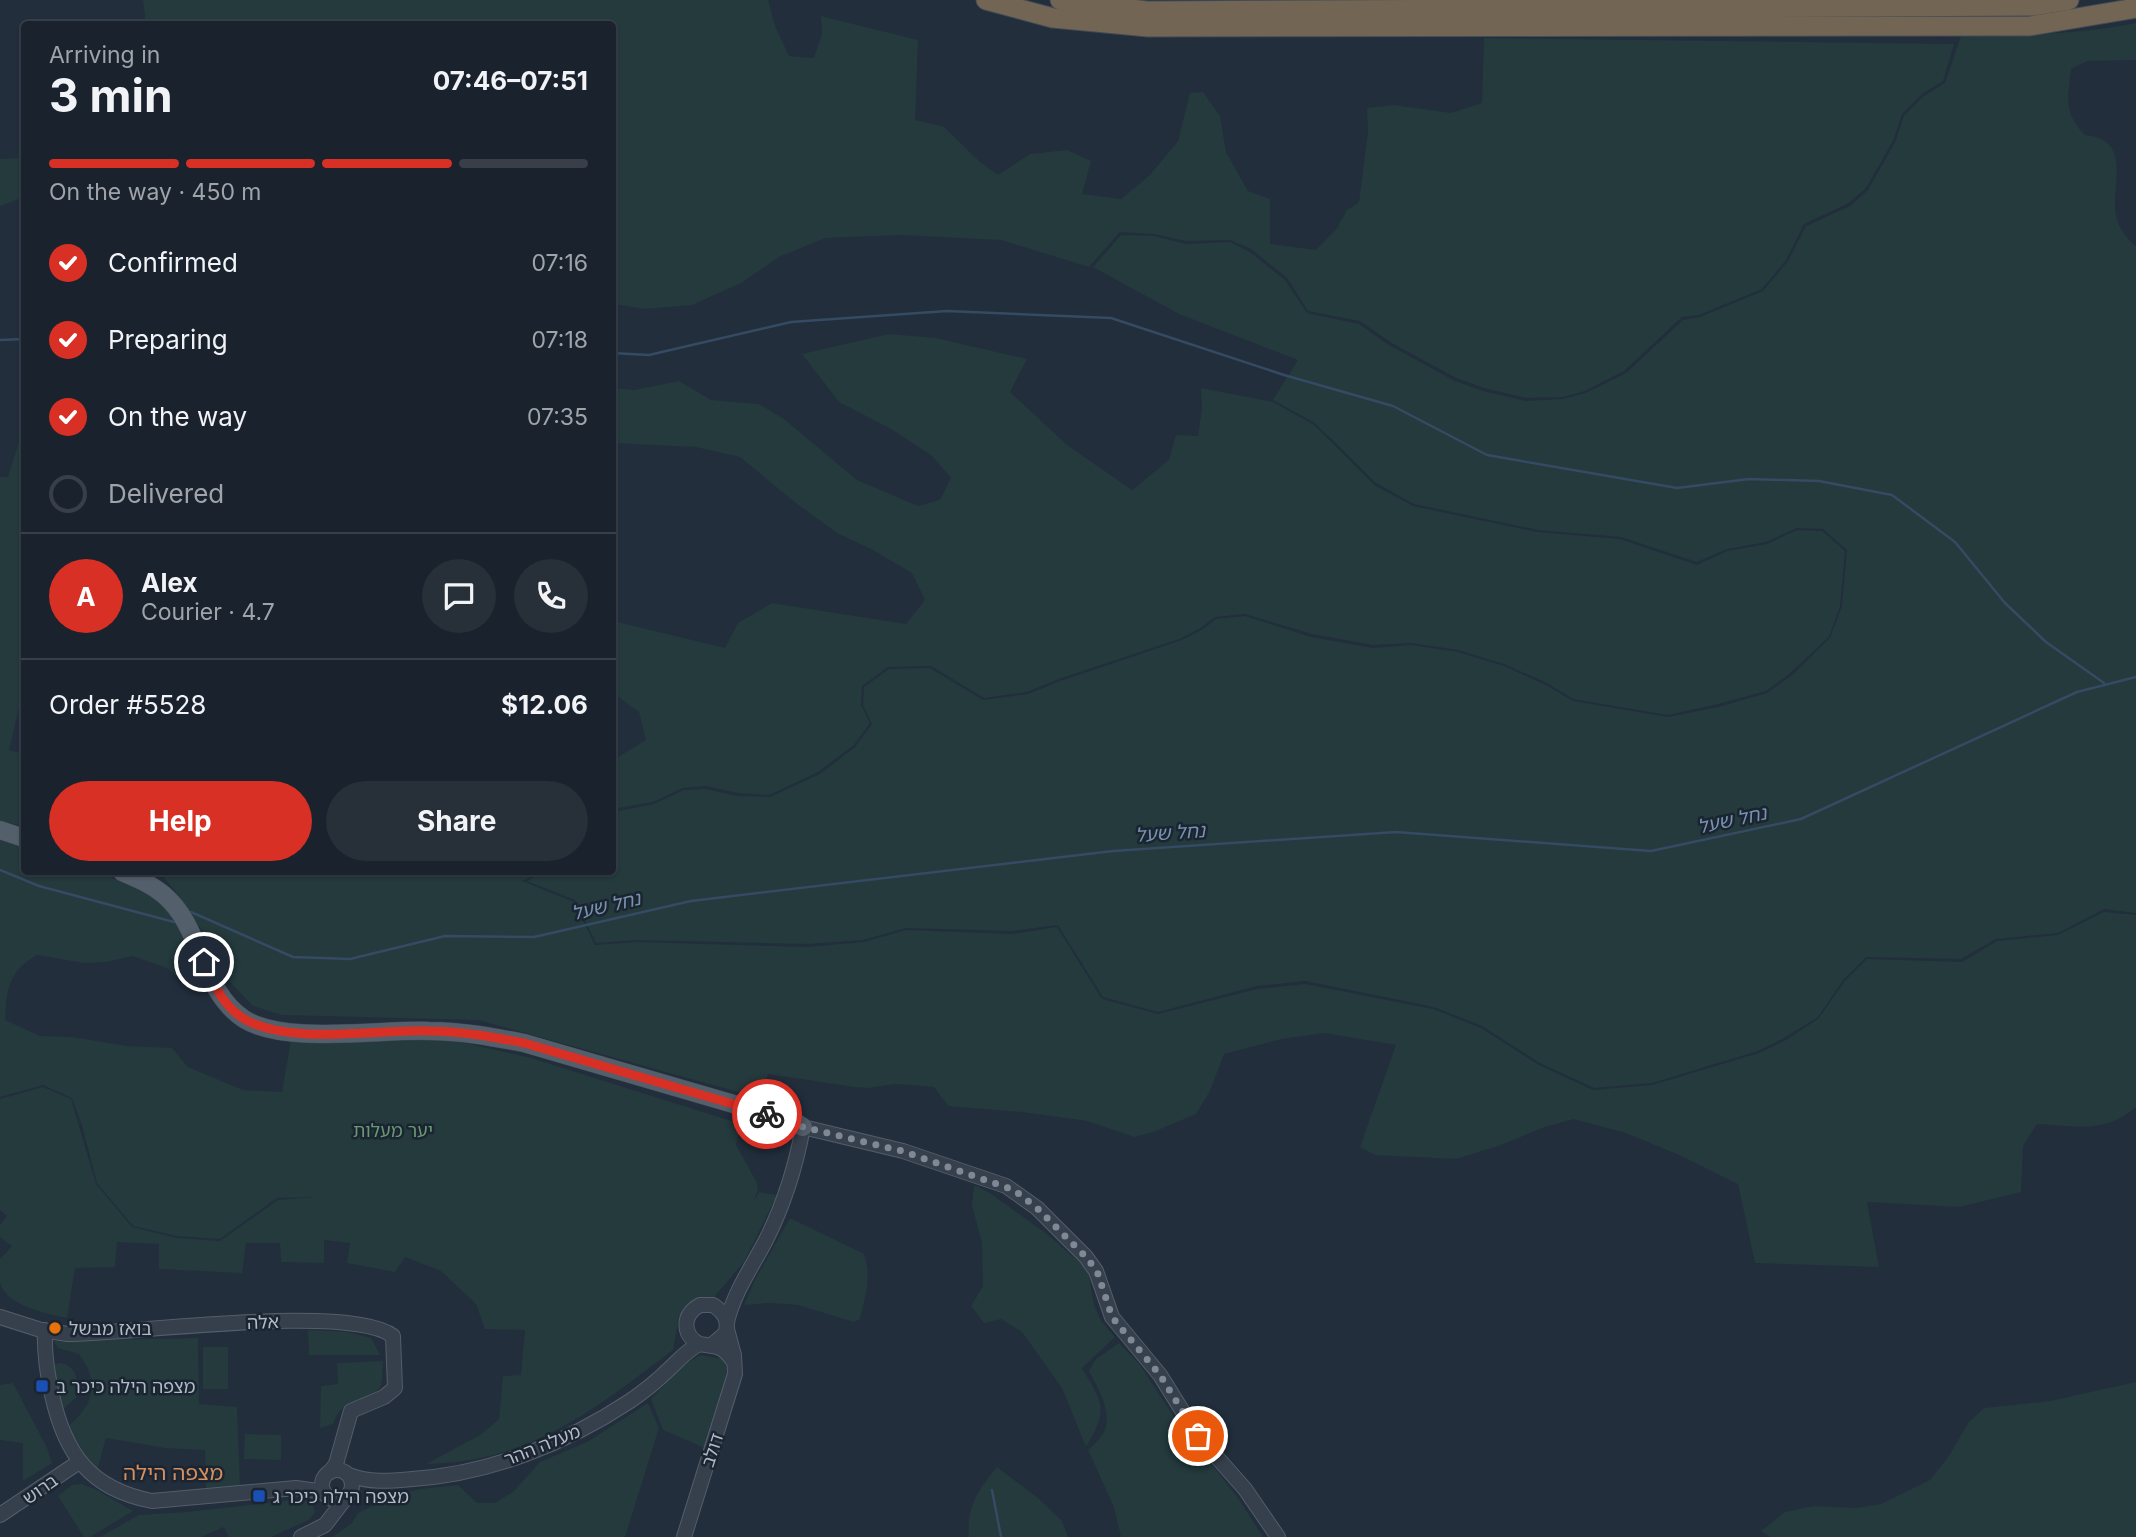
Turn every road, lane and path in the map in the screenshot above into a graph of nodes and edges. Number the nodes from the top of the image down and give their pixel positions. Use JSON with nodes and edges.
{"nodes":[{"id":1,"x":986,"y":0,"type":"edge"},
{"id":2,"x":1060,"y":0,"type":"edge"},
{"id":3,"x":2069,"y":0,"type":"edge"},
{"id":4,"x":2136,"y":8,"type":"edge"},
{"id":5,"x":0,"y":830,"type":"edge"},
{"id":6,"x":21,"y":837,"type":"edge"},
{"id":7,"x":130,"y":875,"type":"edge"},
{"id":8,"x":803,"y":1127,"type":"junction"},
{"id":9,"x":737,"y":1290,"type":"junction"},
{"id":10,"x":706,"y":1304,"type":"junction"},
{"id":11,"x":0,"y":1317,"type":"edge"},
{"id":12,"x":727,"y":1325,"type":"junction"},
{"id":13,"x":686,"y":1330,"type":"junction"},
{"id":14,"x":45,"y":1331,"type":"junction"},
{"id":15,"x":706,"y":1344,"type":"junction"},
{"id":16,"x":677,"y":1362,"type":"junction"},
{"id":17,"x":735,"y":1363,"type":"junction"},
{"id":18,"x":343,"y":1441,"type":"junction"},
{"id":19,"x":79,"y":1462,"type":"junction"},
{"id":20,"x":347,"y":1473,"type":"junction"},
{"id":21,"x":328,"y":1474,"type":"junction"},
{"id":22,"x":387,"y":1481,"type":"junction"},
{"id":23,"x":296,"y":1488,"type":"junction"},
{"id":24,"x":350,"y":1493,"type":"junction"},
{"id":25,"x":326,"y":1494,"type":"junction"},
{"id":26,"x":0,"y":1515,"type":"edge"},
{"id":27,"x":325,"y":1525,"type":"junction"},
{"id":28,"x":301,"y":1537,"type":"edge"},
{"id":29,"x":684,"y":1537,"type":"edge"},
{"id":30,"x":1278,"y":1537,"type":"edge"}],
"edges":[{"from":1,"to":4,"type":"highway"},
{"from":2,"to":3,"type":"highway"},
{"from":5,"to":6,"type":"main road"},
{"from":7,"to":8,"type":"main road"},
{"from":8,"to":9,"type":"street"},
{"from":8,"to":30,"type":"street"},
{"from":9,"to":10,"type":"street"},
{"from":9,"to":12,"type":"street"},
{"from":10,"to":12,"type":"street"},
{"from":10,"to":13,"type":"street"},
{"from":11,"to":14,"type":"street","name":"אלה"},
{"from":12,"to":15,"type":"street"},
{"from":12,"to":17,"type":"street","name":"דולב"},
{"from":13,"to":15,"type":"street"},
{"from":13,"to":16,"type":"street"},
{"from":14,"to":18,"type":"street","name":"אלה"},
{"from":14,"to":19,"type":"street"},
{"from":15,"to":16,"type":"street","name":"מעלה ההר"},
{"from":15,"to":17,"type":"street"},
{"from":16,"to":22,"type":"street","name":"מעלה ההר"},
{"from":17,"to":29,"type":"street","name":"דולב"},
{"from":18,"to":20,"type":"street","name":"אלה"},
{"from":18,"to":21,"type":"street","name":"אלה"},
{"from":19,"to":23,"type":"street"},
{"from":19,"to":26,"type":"street","name":"ברוש"},
{"from":20,"to":21,"type":"street"},
{"from":20,"to":22,"type":"street","name":"מעלה ההר"},
{"from":20,"to":24,"type":"street"},
{"from":21,"to":23,"type":"street"},
{"from":21,"to":25,"type":"street"},
{"from":22,"to":24,"type":"street","name":"מעלה ההר"},
{"from":23,"to":25,"type":"street"},
{"from":24,"to":25,"type":"street"},
{"from":24,"to":27,"type":"street"},
{"from":25,"to":27,"type":"street"},
{"from":27,"to":28,"type":"street"}]}
